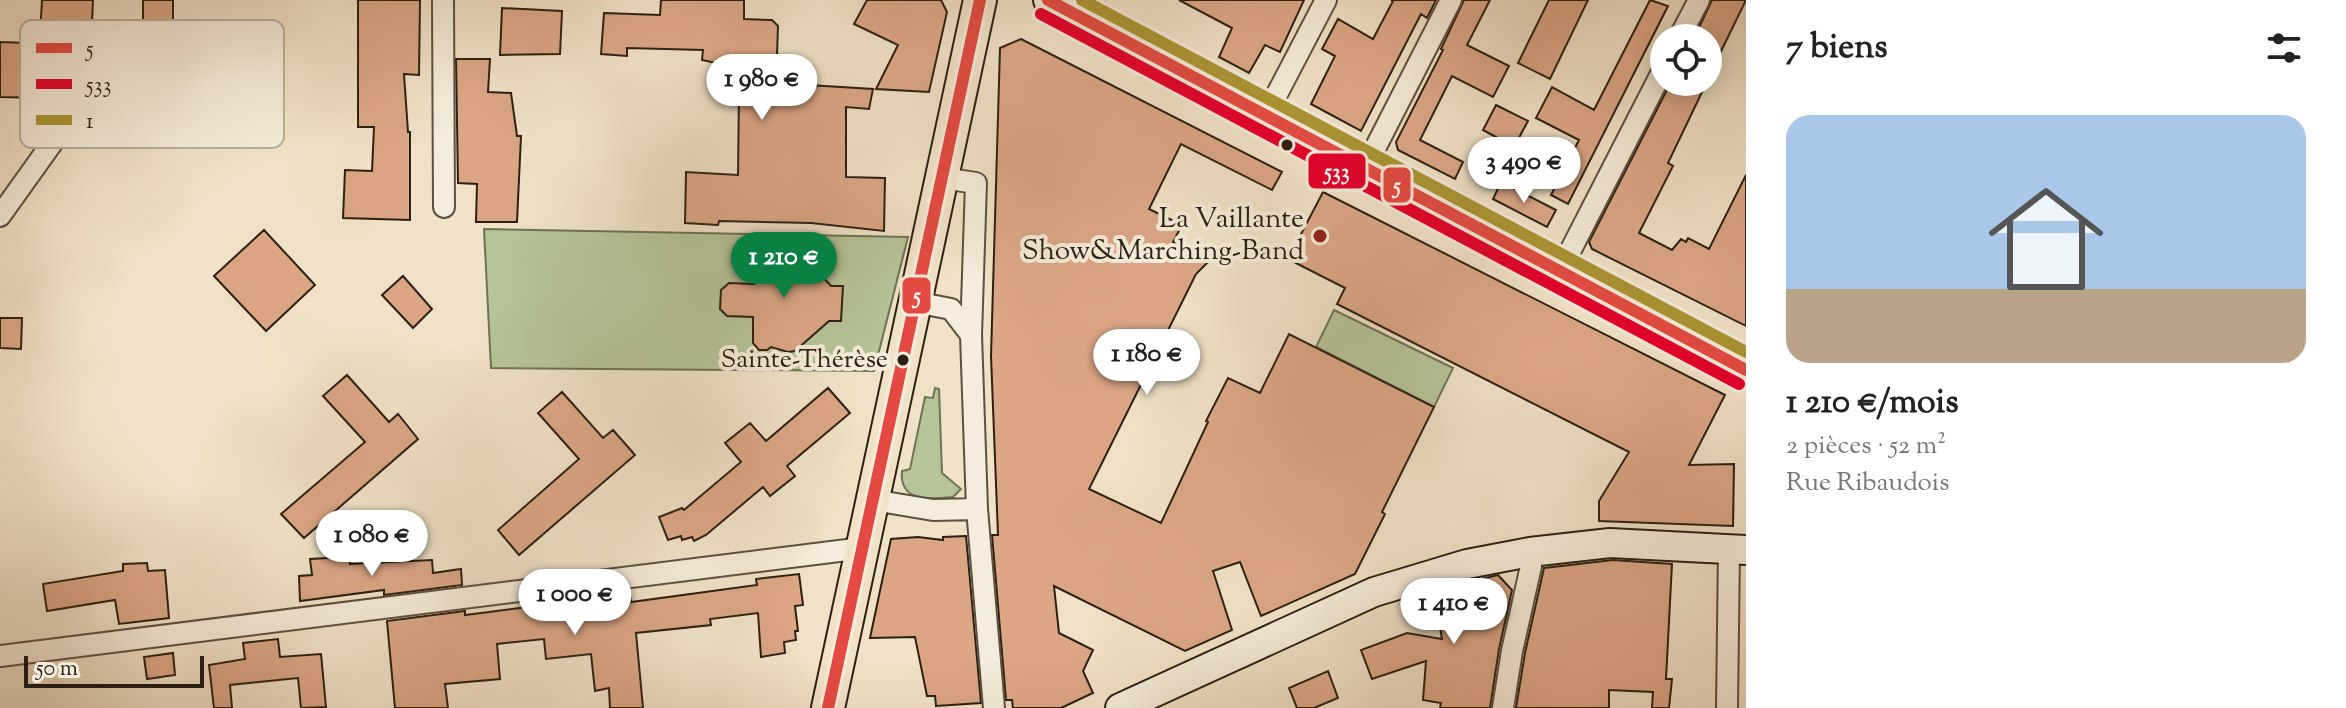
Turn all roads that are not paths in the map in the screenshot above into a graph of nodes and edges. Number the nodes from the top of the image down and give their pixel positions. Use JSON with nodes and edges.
{"nodes":[{"id":1,"x":443,"y":0,"type":"edge"},
{"id":2,"x":980,"y":0,"type":"edge"},
{"id":3,"x":1048,"y":0,"type":"edge"},
{"id":4,"x":1326,"y":0,"type":"edge"},
{"id":5,"x":1451,"y":0,"type":"edge"},
{"id":6,"x":1699,"y":0,"type":"edge"},
{"id":7,"x":1686,"y":24,"type":"edge"},
{"id":8,"x":1650,"y":95,"type":"edge"},
{"id":9,"x":1266,"y":115,"type":"junction"},
{"id":10,"x":49,"y":148,"type":"edge"},
{"id":11,"x":1365,"y":168,"type":"junction"},
{"id":12,"x":942,"y":178,"type":"junction"},
{"id":13,"x":444,"y":207,"type":"dead end"},
{"id":14,"x":0,"y":216,"type":"edge"},
{"id":15,"x":1560,"y":271,"type":"junction"},
{"id":16,"x":915,"y":302,"type":"junction"},
{"id":17,"x":971,"y":335,"type":"junction"},
{"id":18,"x":1746,"y":370,"type":"edge"},
{"id":19,"x":873,"y":500,"type":"junction"},
{"id":20,"x":977,"y":509,"type":"junction"},
{"id":21,"x":863,"y":548,"type":"junction"},
{"id":22,"x":1738,"y":549,"type":"edge"},
{"id":23,"x":1530,"y":552,"type":"junction"},
{"id":24,"x":0,"y":656,"type":"edge"},
{"id":25,"x":828,"y":708,"type":"edge"},
{"id":26,"x":994,"y":708,"type":"edge"},
{"id":27,"x":1120,"y":708,"type":"edge"},
{"id":28,"x":1503,"y":708,"type":"edge"},
{"id":29,"x":1727,"y":708,"type":"edge"}],
"edges":[{"from":1,"to":13,"type":"street"},
{"from":2,"to":12,"type":"main road"},
{"from":3,"to":9,"type":"main road"},
{"from":4,"to":9,"type":"street"},
{"from":5,"to":11,"type":"street"},
{"from":6,"to":7,"type":"street"},
{"from":8,"to":15,"type":"street"},
{"from":9,"to":11,"type":"main road"},
{"from":10,"to":14,"type":"street"},
{"from":11,"to":15,"type":"main road"},
{"from":12,"to":16,"type":"main road"},
{"from":12,"to":17,"type":"street"},
{"from":15,"to":18,"type":"main road"},
{"from":16,"to":17,"type":"street"},
{"from":16,"to":19,"type":"main road"},
{"from":17,"to":20,"type":"street"},
{"from":19,"to":20,"type":"street"},
{"from":19,"to":21,"type":"main road"},
{"from":20,"to":26,"type":"street"},
{"from":21,"to":24,"type":"street"},
{"from":21,"to":25,"type":"main road"},
{"from":22,"to":23,"type":"main road"},
{"from":22,"to":29,"type":"street"},
{"from":23,"to":27,"type":"main road"},
{"from":23,"to":28,"type":"street"}]}
